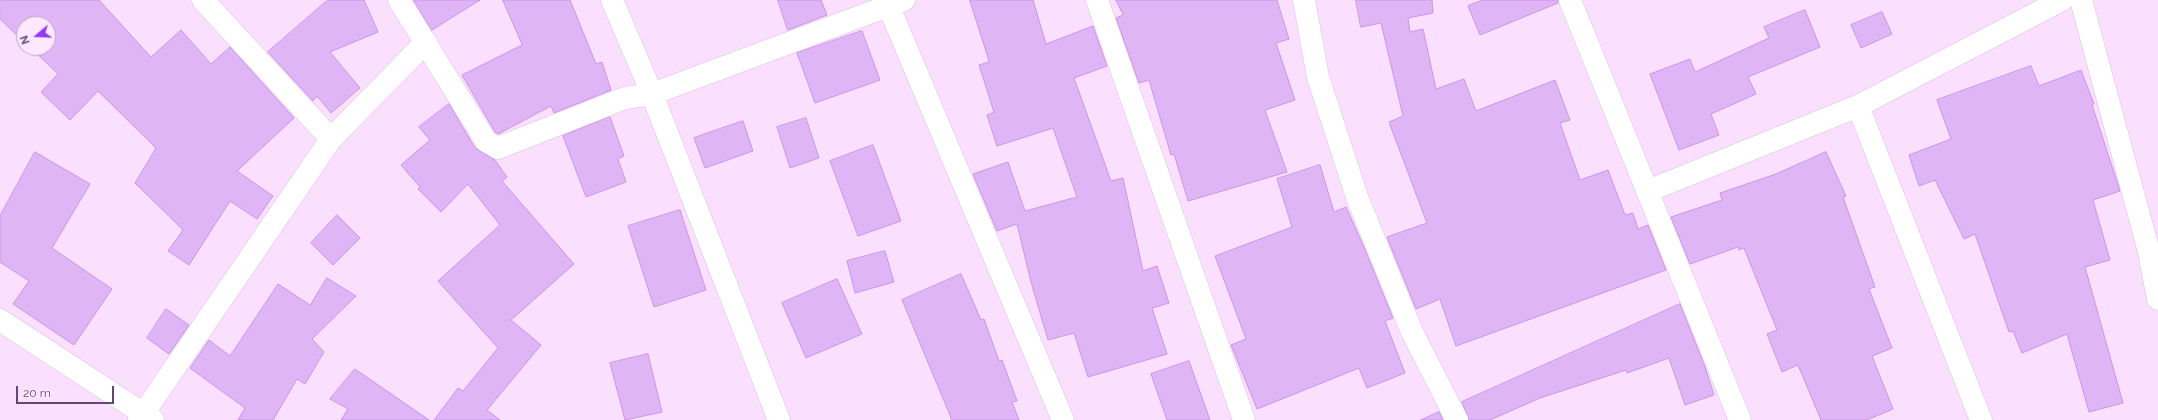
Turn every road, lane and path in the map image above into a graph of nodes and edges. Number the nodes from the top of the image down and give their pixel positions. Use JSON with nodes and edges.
{"nodes":[{"id":1,"x":202,"y":0,"type":"edge"},
{"id":2,"x":399,"y":0,"type":"edge"},
{"id":3,"x":612,"y":0,"type":"edge"},
{"id":4,"x":1097,"y":0,"type":"edge"},
{"id":5,"x":1304,"y":0,"type":"edge"},
{"id":6,"x":1570,"y":0,"type":"edge"},
{"id":7,"x":2062,"y":0,"type":"edge"},
{"id":8,"x":2081,"y":0,"type":"edge"},
{"id":9,"x":892,"y":2,"type":"edge"},
{"id":10,"x":426,"y":42,"type":"junction"},
{"id":11,"x":652,"y":94,"type":"junction"},
{"id":12,"x":1858,"y":106,"type":"junction"},
{"id":13,"x":331,"y":139,"type":"junction"},
{"id":14,"x":1648,"y":191,"type":"junction"},
{"id":15,"x":2158,"y":299,"type":"edge"},
{"id":16,"x":0,"y":320,"type":"edge"},
{"id":17,"x":145,"y":418,"type":"edge"},
{"id":18,"x":779,"y":420,"type":"edge"},
{"id":19,"x":1063,"y":420,"type":"edge"},
{"id":20,"x":1244,"y":420,"type":"edge"},
{"id":21,"x":1456,"y":420,"type":"edge"},
{"id":22,"x":1740,"y":420,"type":"edge"},
{"id":23,"x":1982,"y":420,"type":"edge"}],
"edges":[{"from":1,"to":13,"type":"street"},
{"from":2,"to":10,"type":"street"},
{"from":3,"to":11,"type":"street"},
{"from":4,"to":20,"type":"street"},
{"from":5,"to":21,"type":"street"},
{"from":6,"to":14,"type":"street"},
{"from":7,"to":12,"type":"street"},
{"from":8,"to":15,"type":"street"},
{"from":9,"to":11,"type":"street"},
{"from":9,"to":19,"type":"street"},
{"from":10,"to":11,"type":"street"},
{"from":10,"to":13,"type":"street"},
{"from":11,"to":18,"type":"street"},
{"from":12,"to":14,"type":"street"},
{"from":12,"to":23,"type":"street"},
{"from":13,"to":17,"type":"street"},
{"from":14,"to":22,"type":"street"},
{"from":16,"to":17,"type":"street"}]}
